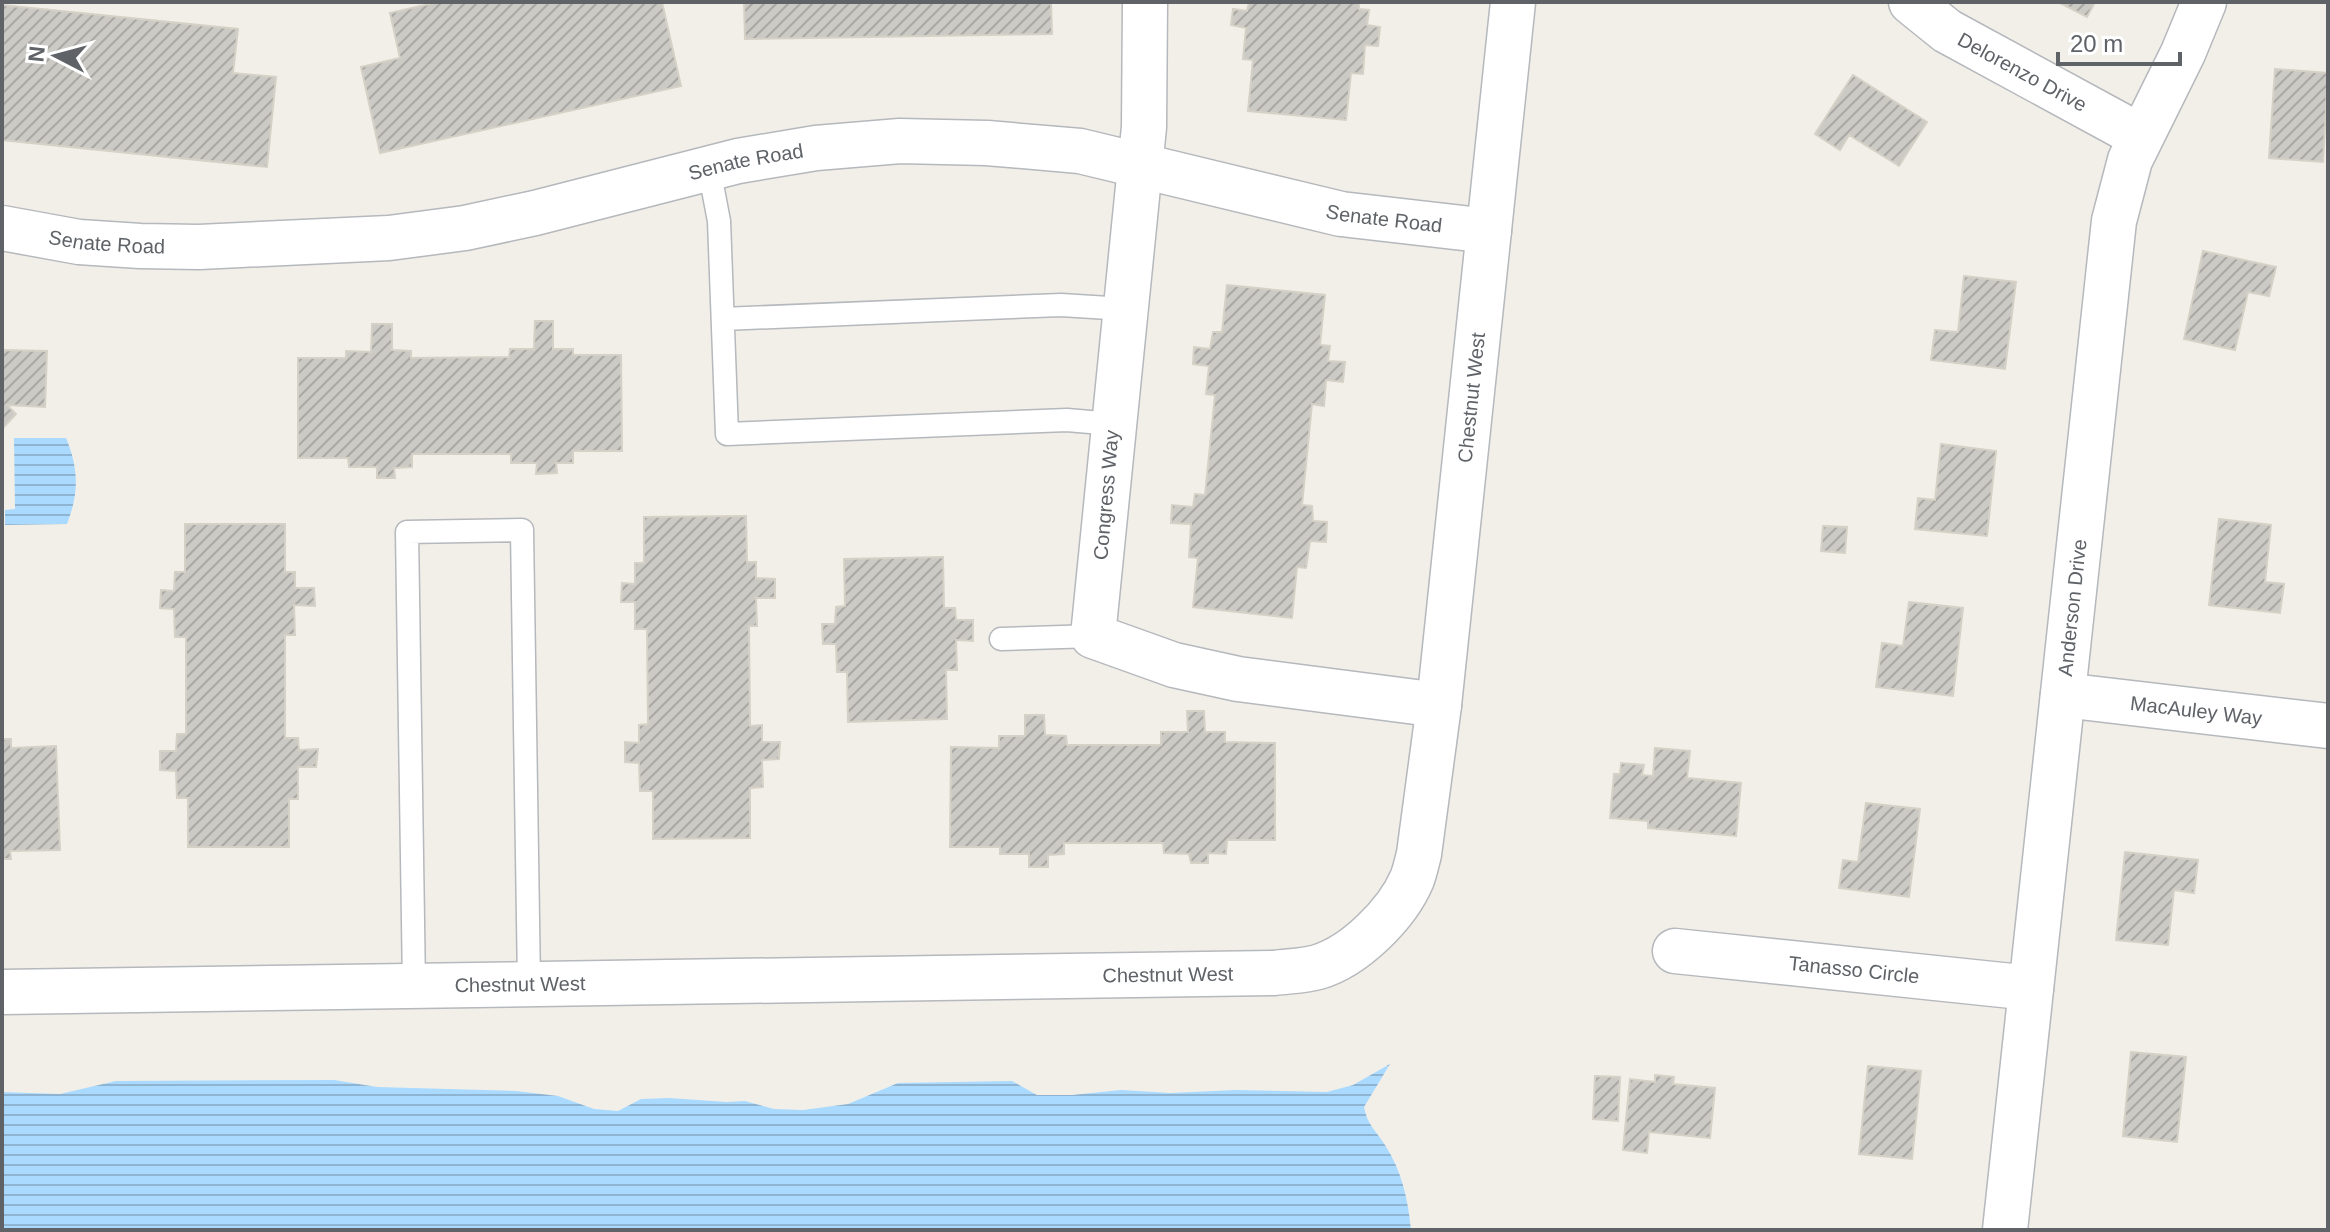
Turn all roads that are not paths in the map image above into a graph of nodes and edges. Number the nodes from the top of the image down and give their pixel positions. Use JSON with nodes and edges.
{"nodes":[{"id":1,"x":1145,"y":2,"type":"edge"},
{"id":2,"x":1513,"y":2,"type":"edge"},
{"id":3,"x":1911,"y":2,"type":"edge"},
{"id":4,"x":2204,"y":2,"type":"edge"},
{"id":5,"x":2140,"y":136,"type":"junction"},
{"id":6,"x":1140,"y":166,"type":"junction"},
{"id":7,"x":709,"y":169,"type":"junction"},
{"id":8,"x":2,"y":228,"type":"edge"},
{"id":9,"x":1489,"y":231,"type":"junction"},
{"id":10,"x":1125,"y":309,"type":"junction"},
{"id":11,"x":723,"y":319,"type":"junction"},
{"id":12,"x":1113,"y":424,"type":"junction"},
{"id":13,"x":1093,"y":636,"type":"junction"},
{"id":14,"x":1001,"y":639,"type":"dead end"},
{"id":15,"x":2063,"y":695,"type":"junction"},
{"id":16,"x":1439,"y":705,"type":"junction"},
{"id":17,"x":2328,"y":726,"type":"edge"},
{"id":18,"x":1675,"y":951,"type":"dead end"},
{"id":19,"x":529,"y":984,"type":"junction"},
{"id":20,"x":414,"y":986,"type":"junction"},
{"id":21,"x":2031,"y":988,"type":"junction"},
{"id":22,"x":2,"y":992,"type":"edge"},
{"id":23,"x":2005,"y":1230,"type":"edge"}],
"edges":[{"from":1,"to":6,"type":"street","name":"Congress Way"},
{"from":2,"to":9,"type":"street","name":"Chestnut West"},
{"from":3,"to":5,"type":"street","name":"Delorenzo Drive"},
{"from":4,"to":5,"type":"street","name":"Anderson Drive"},
{"from":5,"to":15,"type":"street","name":"Anderson Drive"},
{"from":6,"to":7,"type":"street","name":"Senate Road"},
{"from":6,"to":9,"type":"street","name":"Senate Road"},
{"from":6,"to":10,"type":"street","name":"Congress Way"},
{"from":7,"to":8,"type":"street","name":"Senate Road"},
{"from":7,"to":11,"type":"lane"},
{"from":9,"to":16,"type":"street","name":"Chestnut West"},
{"from":10,"to":11,"type":"lane"},
{"from":10,"to":12,"type":"street","name":"Congress Way"},
{"from":11,"to":12,"type":"lane"},
{"from":12,"to":13,"type":"street","name":"Congress Way"},
{"from":13,"to":14,"type":"lane"},
{"from":13,"to":16,"type":"street"},
{"from":15,"to":17,"type":"street","name":"MacAuley Way"},
{"from":15,"to":21,"type":"street","name":"Anderson Drive"},
{"from":16,"to":19,"type":"street","name":"Chestnut West"},
{"from":18,"to":21,"type":"street","name":"Tanasso Circle"},
{"from":19,"to":20,"type":"street","name":"Chestnut West"},
{"from":19,"to":20,"type":"lane"},
{"from":20,"to":22,"type":"street","name":"Chestnut West"},
{"from":21,"to":23,"type":"street","name":"Anderson Drive"}]}
